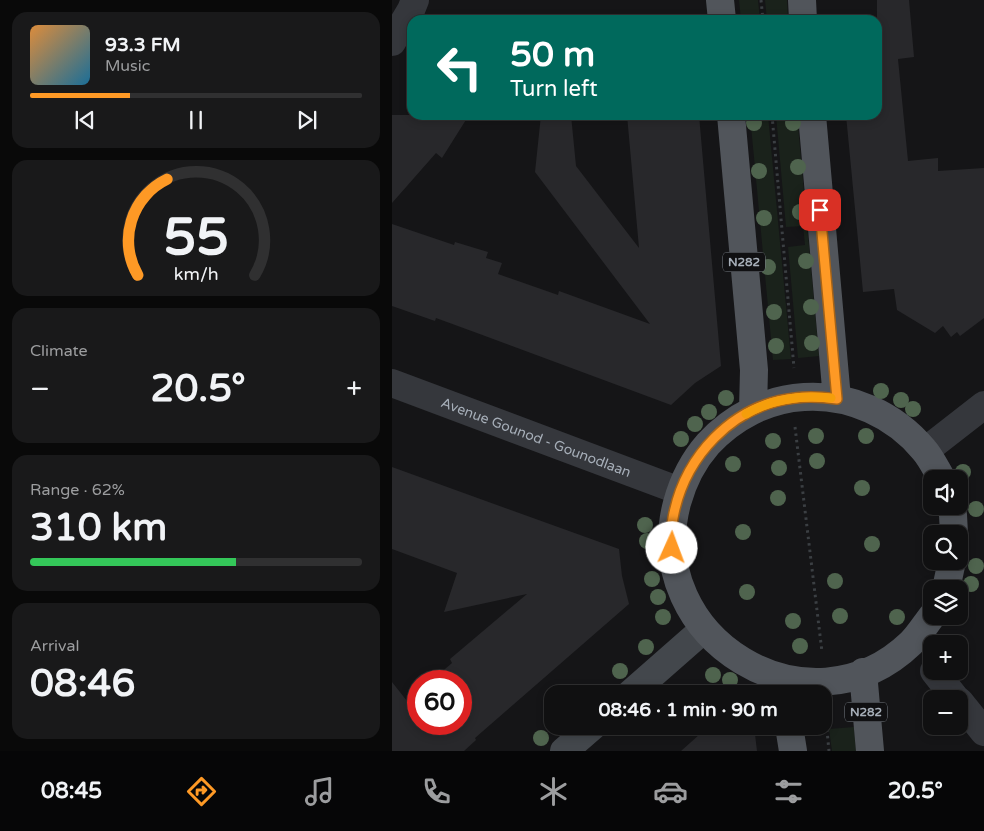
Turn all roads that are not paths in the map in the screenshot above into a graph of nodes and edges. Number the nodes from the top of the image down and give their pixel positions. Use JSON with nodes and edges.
{"nodes":[{"id":1,"x":415,"y":0,"type":"edge"},
{"id":2,"x":720,"y":0,"type":"edge"},
{"id":3,"x":802,"y":0,"type":"edge"},
{"id":4,"x":408,"y":15,"type":"edge"},
{"id":5,"x":722,"y":15,"type":"edge"},
{"id":6,"x":803,"y":15,"type":"edge"},
{"id":7,"x":407,"y":17,"type":"edge"},
{"id":8,"x":392,"y":42,"type":"edge"},
{"id":9,"x":731,"y":120,"type":"edge"},
{"id":10,"x":812,"y":120,"type":"edge"},
{"id":11,"x":392,"y":383,"type":"edge"},
{"id":12,"x":837,"y":399,"type":"junction"},
{"id":13,"x":984,"y":405,"type":"edge"},
{"id":14,"x":753,"y":410,"type":"junction"},
{"id":15,"x":925,"y":451,"type":"junction"},
{"id":16,"x":937,"y":470,"type":"edge"},
{"id":17,"x":680,"y":491,"type":"junction"},
{"id":18,"x":925,"y":625,"type":"edge"},
{"id":19,"x":704,"y":629,"type":"junction"},
{"id":20,"x":911,"y":642,"type":"junction"},
{"id":21,"x":923,"y":657,"type":"edge"},
{"id":22,"x":863,"y":672,"type":"junction"},
{"id":23,"x":941,"y":680,"type":"edge"},
{"id":24,"x":640,"y":685,"type":"edge"},
{"id":25,"x":780,"y":685,"type":"edge"},
{"id":26,"x":949,"y":690,"type":"edge"},
{"id":27,"x":968,"y":712,"type":"edge"},
{"id":28,"x":984,"y":732,"type":"edge"},
{"id":29,"x":583,"y":735,"type":"edge"},
{"id":30,"x":790,"y":735,"type":"edge"},
{"id":31,"x":564,"y":751,"type":"edge"},
{"id":32,"x":793,"y":751,"type":"edge"},
{"id":33,"x":870,"y":751,"type":"edge"}],
"edges":[{"from":1,"to":4,"type":"street"},
{"from":2,"to":5,"type":"main road"},
{"from":3,"to":6,"type":"main road"},
{"from":7,"to":8,"type":"street"},
{"from":9,"to":14,"type":"main road","number":"N282"},
{"from":10,"to":12,"type":"main road"},
{"from":11,"to":17,"type":"street","name":"Avenue Gounod - Gounodlaan"},
{"from":12,"to":14,"type":"main road"},
{"from":12,"to":15,"type":"main road"},
{"from":13,"to":15,"type":"street"},
{"from":14,"to":17,"type":"main road"},
{"from":15,"to":16,"type":"main road"},
{"from":17,"to":19,"type":"main road"},
{"from":18,"to":20,"type":"main road"},
{"from":19,"to":24,"type":"street"},
{"from":19,"to":25,"type":"main road"},
{"from":20,"to":21,"type":"street"},
{"from":20,"to":22,"type":"main road"},
{"from":22,"to":25,"type":"main road"},
{"from":22,"to":33,"type":"main road","number":"N282"},
{"from":23,"to":26,"type":"street"},
{"from":27,"to":28,"type":"street"},
{"from":29,"to":31,"type":"street"},
{"from":30,"to":32,"type":"main road"}]}
